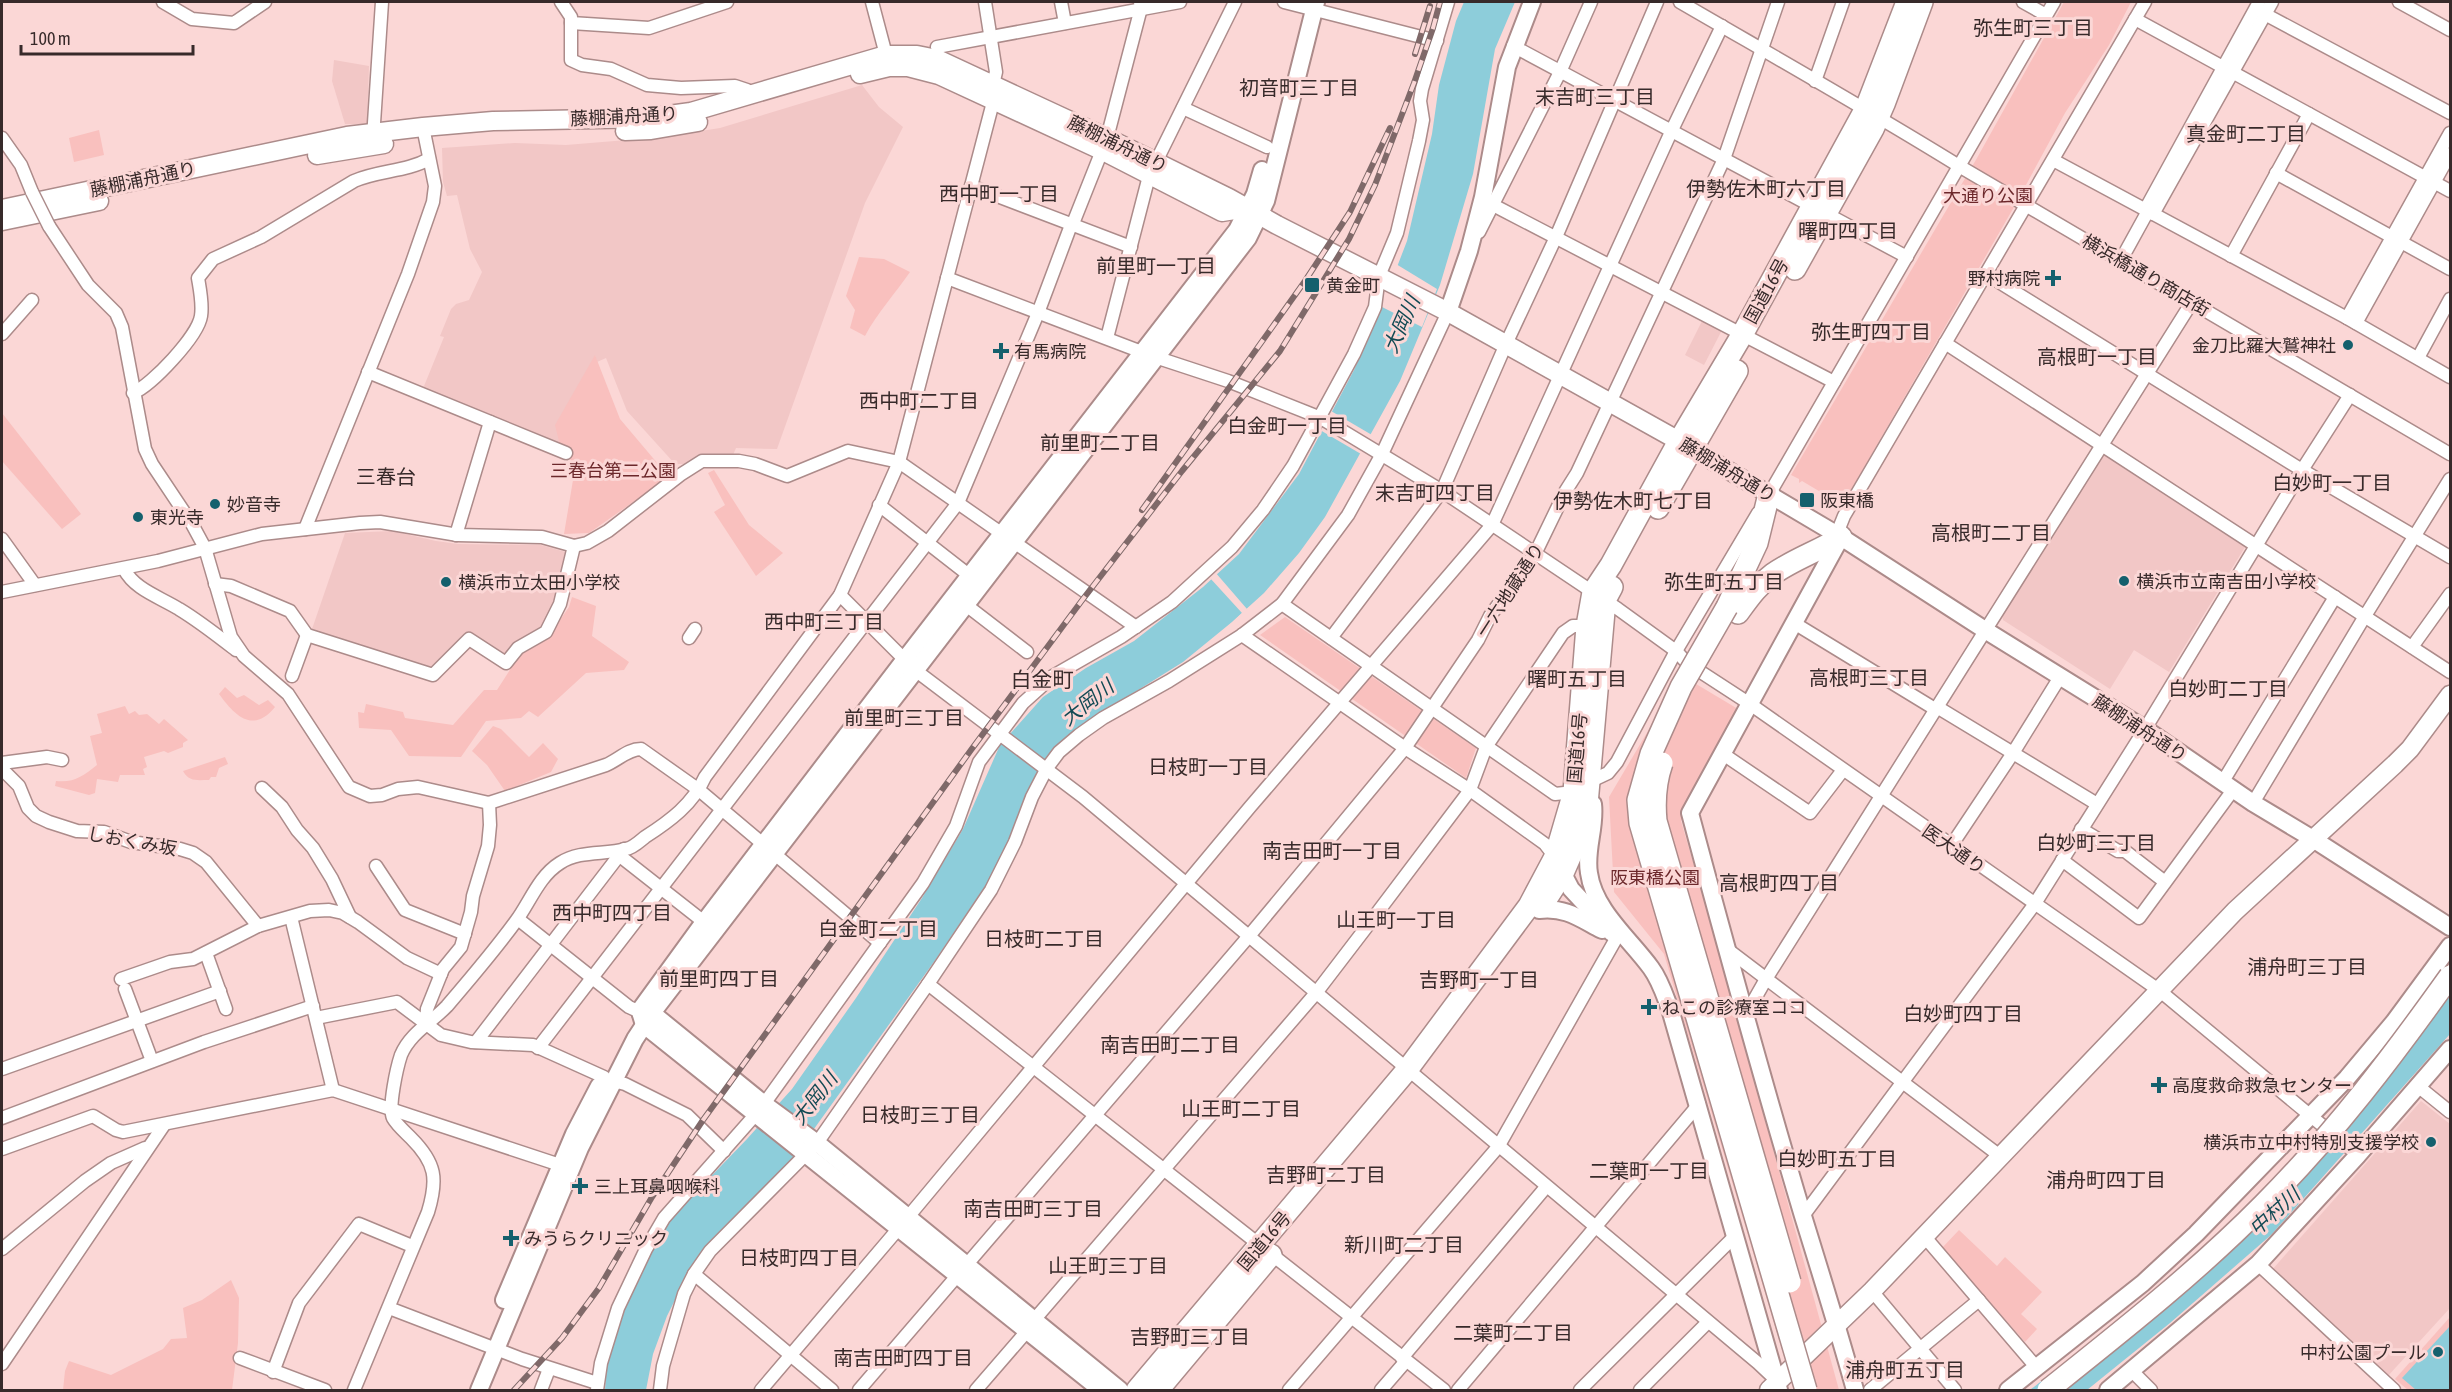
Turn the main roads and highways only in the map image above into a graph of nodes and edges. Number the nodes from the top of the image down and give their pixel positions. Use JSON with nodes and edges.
{"nodes":[{"id":1,"x":1907,"y":2,"type":"edge"},
{"id":2,"x":1922,"y":2,"type":"edge"},
{"id":3,"x":992,"y":91,"type":"junction"},
{"id":4,"x":1872,"y":112,"type":"junction"},
{"id":5,"x":424,"y":132,"type":"junction"},
{"id":6,"x":373,"y":139,"type":"junction"},
{"id":7,"x":2,"y":209,"type":"edge"},
{"id":8,"x":2,"y":221,"type":"edge"},
{"id":9,"x":1685,"y":445,"type":"junction"},
{"id":10,"x":1769,"y":495,"type":"road end"},
{"id":11,"x":1840,"y":537,"type":"road end"},
{"id":12,"x":1599,"y":596,"type":"junction"},
{"id":13,"x":1733,"y":610,"type":"junction"},
{"id":14,"x":2451,"y":695,"type":"edge"},
{"id":15,"x":1582,"y":787,"type":"junction"},
{"id":16,"x":1559,"y":865,"type":"junction"},
{"id":17,"x":2451,"y":976,"type":"edge"},
{"id":18,"x":2451,"y":998,"type":"edge"},
{"id":19,"x":1411,"y":1074,"type":"junction"},
{"id":20,"x":1265,"y":1251,"type":"junction"},
{"id":21,"x":1775,"y":1388,"type":"edge"},
{"id":22,"x":1137,"y":1390,"type":"edge"},
{"id":23,"x":1158,"y":1390,"type":"edge"},
{"id":24,"x":1806,"y":1390,"type":"edge"},
{"id":25,"x":1820,"y":1390,"type":"edge"},
{"id":26,"x":2048,"y":1390,"type":"edge"},
{"id":27,"x":2068,"y":1390,"type":"edge"}],
"edges":[{"from":1,"to":4,"type":"highway","name":"国道16号"},
{"from":2,"to":4,"type":"highway","name":"国道16号"},
{"from":3,"to":5,"type":"main road","name":"藤棚浦舟通り"},
{"from":3,"to":5,"type":"main road","name":"藤棚浦舟通り"},
{"from":3,"to":9,"type":"main road","name":"藤棚浦舟通り"},
{"from":4,"to":9,"type":"highway","name":"国道16号"},
{"from":5,"to":6,"type":"main road","name":"藤棚浦舟通り"},
{"from":6,"to":7,"type":"main road","name":"藤棚浦舟通り"},
{"from":6,"to":8,"type":"main road","name":"藤棚浦舟通り"},
{"from":9,"to":12,"type":"highway","name":"国道16号"},
{"from":10,"to":13,"type":"highway"},
{"from":11,"to":13,"type":"highway"},
{"from":12,"to":15,"type":"highway","name":"国道16号"},
{"from":12,"to":15,"type":"highway","name":"国道16号"},
{"from":13,"to":24,"type":"highway","bridge":true},
{"from":13,"to":25,"type":"highway","bridge":true},
{"from":14,"to":21,"type":"main road"},
{"from":15,"to":16,"type":"highway","name":"国道16号"},
{"from":16,"to":19,"type":"highway","name":"国道16号"},
{"from":16,"to":19,"type":"highway","name":"国道16号"},
{"from":17,"to":26,"type":"highway","bridge":true},
{"from":18,"to":27,"type":"highway"},
{"from":19,"to":20,"type":"highway","name":"国道16号"},
{"from":20,"to":22,"type":"highway","name":"国道16号"},
{"from":20,"to":23,"type":"highway","name":"国道16号"}]}
